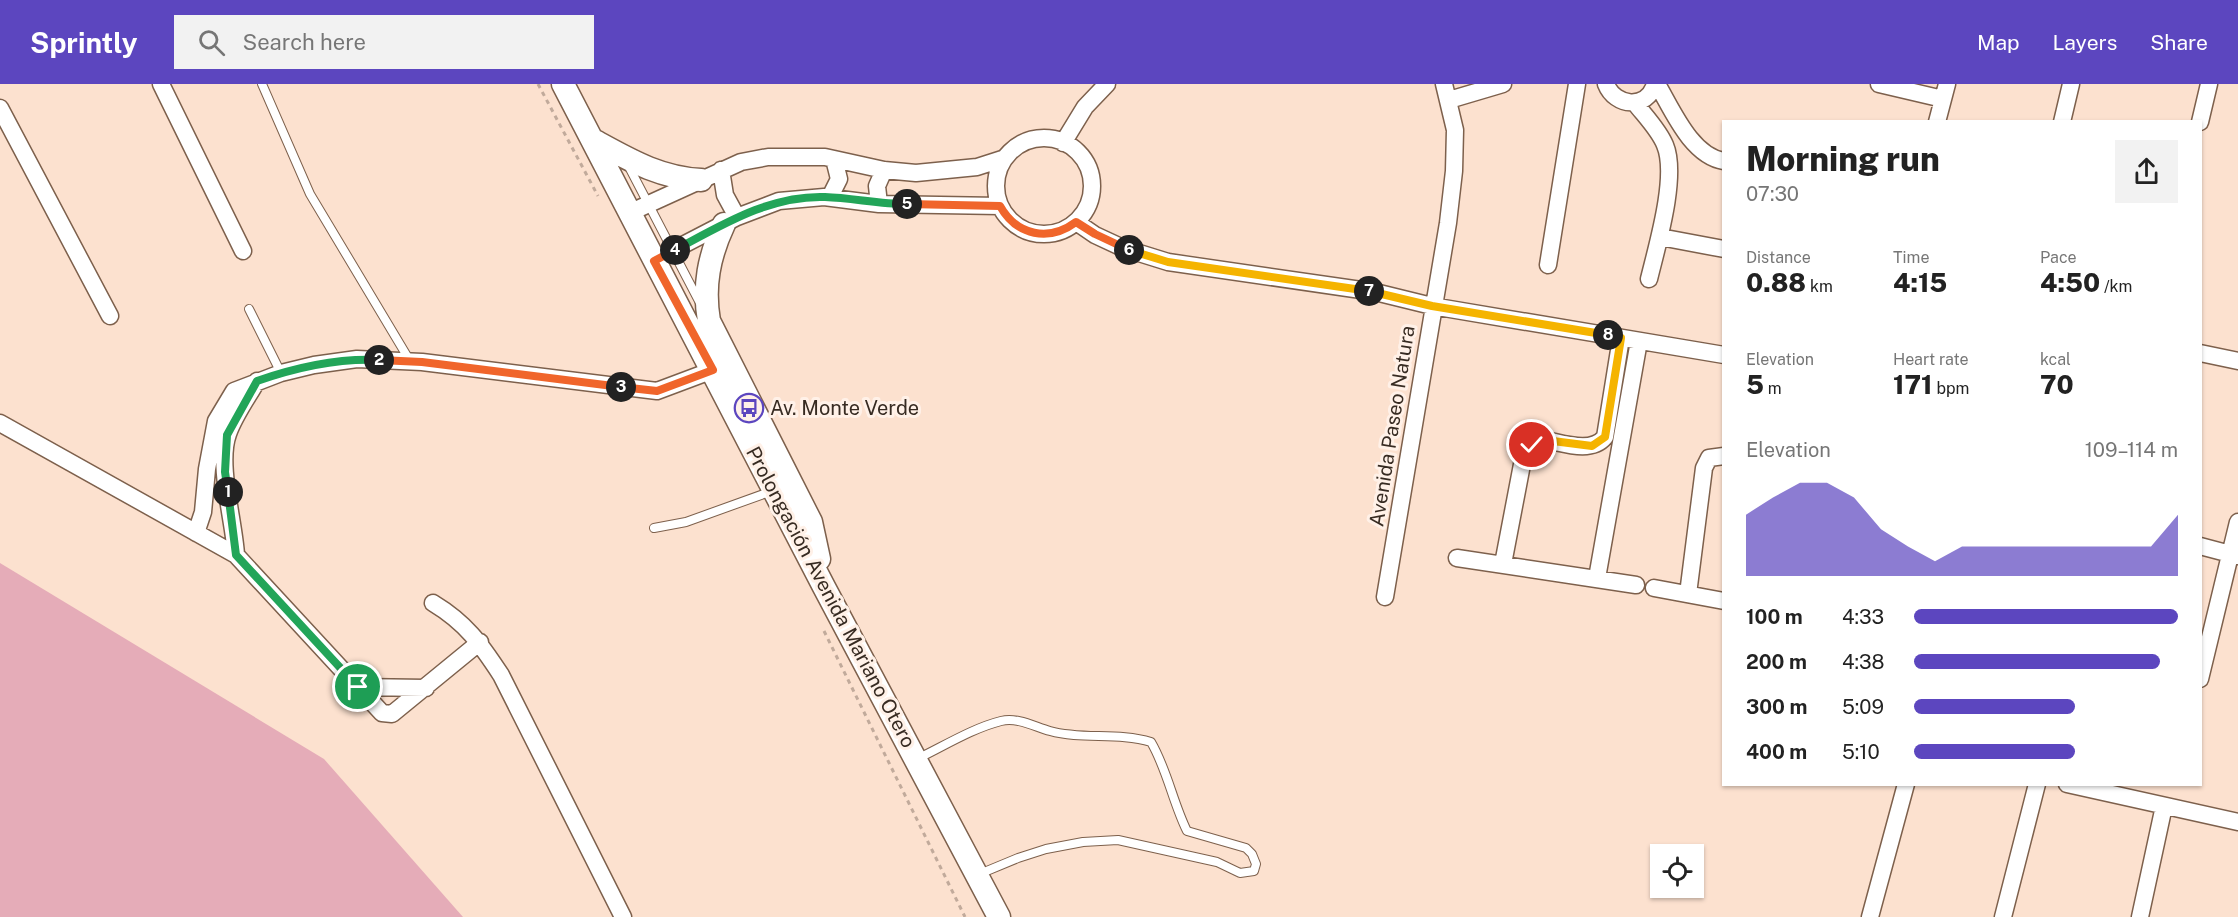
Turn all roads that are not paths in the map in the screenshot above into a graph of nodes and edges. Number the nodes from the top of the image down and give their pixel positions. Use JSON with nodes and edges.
{"nodes":[{"id":1,"x":161,"y":84,"type":"edge"},
{"id":2,"x":262,"y":84,"type":"edge"},
{"id":3,"x":563,"y":84,"type":"edge"},
{"id":4,"x":1107,"y":84,"type":"edge"},
{"id":5,"x":1503,"y":84,"type":"edge"},
{"id":6,"x":1577,"y":84,"type":"edge"},
{"id":7,"x":1606,"y":84,"type":"edge"},
{"id":8,"x":1656,"y":84,"type":"edge"},
{"id":9,"x":1879,"y":84,"type":"edge"},
{"id":10,"x":2072,"y":84,"type":"edge"},
{"id":11,"x":2209,"y":84,"type":"edge"},
{"id":12,"x":1446,"y":92,"type":"edge"},
{"id":13,"x":1945,"y":92,"type":"edge"},
{"id":14,"x":1635,"y":103,"type":"junction"},
{"id":15,"x":0,"y":108,"type":"edge"},
{"id":16,"x":1938,"y":120,"type":"edge"},
{"id":17,"x":2063,"y":120,"type":"edge"},
{"id":18,"x":2200,"y":120,"type":"edge"},
{"id":19,"x":593,"y":140,"type":"junction"},
{"id":20,"x":1063,"y":143,"type":"junction"},
{"id":21,"x":624,"y":157,"type":"junction"},
{"id":22,"x":1005,"y":158,"type":"junction"},
{"id":23,"x":834,"y":159,"type":"junction"},
{"id":24,"x":1722,"y":160,"type":"edge"},
{"id":25,"x":884,"y":170,"type":"junction"},
{"id":26,"x":711,"y":175,"type":"junction"},
{"id":27,"x":830,"y":197,"type":"junction"},
{"id":28,"x":879,"y":204,"type":"junction"},
{"id":29,"x":1000,"y":206,"type":"junction"},
{"id":30,"x":639,"y":208,"type":"junction"},
{"id":31,"x":731,"y":221,"type":"junction"},
{"id":32,"x":1076,"y":222,"type":"junction"},
{"id":33,"x":1660,"y":237,"type":"junction"},
{"id":34,"x":1722,"y":249,"type":"edge"},
{"id":35,"x":243,"y":251,"type":"dead end"},
{"id":36,"x":663,"y":256,"type":"junction"},
{"id":37,"x":1548,"y":265,"type":"dead end"},
{"id":38,"x":1649,"y":279,"type":"dead end"},
{"id":39,"x":1432,"y":306,"type":"junction"},
{"id":40,"x":249,"y":309,"type":"dead end"},
{"id":41,"x":110,"y":316,"type":"dead end"},
{"id":42,"x":709,"y":321,"type":"junction"},
{"id":43,"x":1621,"y":338,"type":"junction"},
{"id":44,"x":1639,"y":341,"type":"junction"},
{"id":45,"x":2202,"y":353,"type":"edge"},
{"id":46,"x":1722,"y":355,"type":"edge"},
{"id":47,"x":2238,"y":361,"type":"edge"},
{"id":48,"x":411,"y":362,"type":"junction"},
{"id":49,"x":713,"y":370,"type":"junction"},
{"id":50,"x":281,"y":373,"type":"junction"},
{"id":51,"x":257,"y":381,"type":"junction"},
{"id":52,"x":0,"y":423,"type":"edge"},
{"id":53,"x":1722,"y":456,"type":"edge"},
{"id":54,"x":775,"y":490,"type":"junction"},
{"id":55,"x":2238,"y":522,"type":"edge"},
{"id":56,"x":654,"y":528,"type":"dead end"},
{"id":57,"x":196,"y":533,"type":"junction"},
{"id":58,"x":2202,"y":547,"type":"edge"},
{"id":59,"x":236,"y":555,"type":"junction"},
{"id":60,"x":2234,"y":555,"type":"edge"},
{"id":61,"x":1457,"y":558,"type":"dead end"},
{"id":62,"x":1503,"y":564,"type":"junction"},
{"id":63,"x":1597,"y":578,"type":"junction"},
{"id":64,"x":1636,"y":585,"type":"dead end"},
{"id":65,"x":824,"y":588,"type":"junction"},
{"id":66,"x":1654,"y":588,"type":"dead end"},
{"id":67,"x":1688,"y":594,"type":"junction"},
{"id":68,"x":1385,"y":597,"type":"dead end"},
{"id":69,"x":1722,"y":600,"type":"edge"},
{"id":70,"x":433,"y":603,"type":"dead end"},
{"id":71,"x":480,"y":642,"type":"junction"},
{"id":72,"x":2202,"y":672,"type":"edge"},
{"id":73,"x":358,"y":687,"type":"junction"},
{"id":74,"x":426,"y":688,"type":"junction"},
{"id":75,"x":916,"y":760,"type":"junction"},
{"id":76,"x":1905,"y":786,"type":"edge"},
{"id":77,"x":2036,"y":786,"type":"edge"},
{"id":78,"x":2076,"y":786,"type":"edge"},
{"id":79,"x":2164,"y":806,"type":"junction"},
{"id":80,"x":2238,"y":822,"type":"edge"},
{"id":81,"x":977,"y":875,"type":"junction"},
{"id":82,"x":623,"y":917,"type":"edge"},
{"id":83,"x":999,"y":917,"type":"edge"},
{"id":84,"x":1870,"y":917,"type":"edge"},
{"id":85,"x":2003,"y":917,"type":"edge"},
{"id":86,"x":2140,"y":917,"type":"edge"}],
"edges":[{"from":1,"to":35,"type":"street"},
{"from":2,"to":48,"type":"lane"},
{"from":3,"to":19,"type":"street","name":"Prolongación Avenida Mariano Otero"},
{"from":4,"to":20,"type":"street"},
{"from":5,"to":12,"type":"street"},
{"from":6,"to":37,"type":"street"},
{"from":7,"to":14,"type":"street"},
{"from":8,"to":14,"type":"street"},
{"from":8,"to":24,"type":"street"},
{"from":9,"to":13,"type":"street"},
{"from":10,"to":17,"type":"street"},
{"from":11,"to":18,"type":"street"},
{"from":12,"to":39,"type":"street","name":"Avenida Paseo Natura"},
{"from":13,"to":16,"type":"street"},
{"from":14,"to":33,"type":"street"},
{"from":15,"to":41,"type":"street"},
{"from":19,"to":21,"type":"street"},
{"from":19,"to":30,"type":"street","name":"Prolongación Avenida Mariano Otero"},
{"from":20,"to":22,"type":"street"},
{"from":20,"to":32,"type":"street"},
{"from":21,"to":26,"type":"street"},
{"from":21,"to":30,"type":"lane"},
{"from":22,"to":25,"type":"street"},
{"from":22,"to":29,"type":"street"},
{"from":23,"to":25,"type":"street"},
{"from":23,"to":26,"type":"street"},
{"from":23,"to":27,"type":"street"},
{"from":25,"to":28,"type":"street"},
{"from":26,"to":30,"type":"street"},
{"from":26,"to":31,"type":"street"},
{"from":27,"to":28,"type":"street"},
{"from":27,"to":31,"type":"street"},
{"from":28,"to":29,"type":"street"},
{"from":29,"to":32,"type":"street"},
{"from":30,"to":36,"type":"street","name":"Prolongación Avenida Mariano Otero"},
{"from":31,"to":36,"type":"street"},
{"from":31,"to":42,"type":"street"},
{"from":32,"to":39,"type":"street"},
{"from":33,"to":34,"type":"street"},
{"from":33,"to":38,"type":"street"},
{"from":36,"to":42,"type":"lane"},
{"from":36,"to":49,"type":"street","name":"Prolongación Avenida Mariano Otero"},
{"from":39,"to":43,"type":"street"},
{"from":39,"to":68,"type":"street","name":"Avenida Paseo Natura"},
{"from":40,"to":50,"type":"lane"},
{"from":42,"to":65,"type":"street"},
{"from":43,"to":44,"type":"street"},
{"from":43,"to":62,"type":"street"},
{"from":44,"to":46,"type":"street"},
{"from":44,"to":63,"type":"street"},
{"from":45,"to":47,"type":"street"},
{"from":48,"to":49,"type":"street"},
{"from":48,"to":50,"type":"street"},
{"from":49,"to":54,"type":"street","name":"Prolongación Avenida Mariano Otero"},
{"from":50,"to":51,"type":"street"},
{"from":51,"to":57,"type":"street"},
{"from":51,"to":59,"type":"street"},
{"from":52,"to":57,"type":"street"},
{"from":53,"to":67,"type":"street"},
{"from":54,"to":56,"type":"lane"},
{"from":54,"to":65,"type":"street","name":"Prolongación Avenida Mariano Otero"},
{"from":55,"to":60,"type":"street"},
{"from":57,"to":59,"type":"street"},
{"from":58,"to":60,"type":"street"},
{"from":59,"to":73,"type":"street"},
{"from":60,"to":72,"type":"street"},
{"from":61,"to":62,"type":"street"},
{"from":62,"to":63,"type":"street"},
{"from":63,"to":64,"type":"street"},
{"from":65,"to":75,"type":"street","name":"Prolongación Avenida Mariano Otero"},
{"from":66,"to":67,"type":"street"},
{"from":67,"to":69,"type":"street"},
{"from":70,"to":71,"type":"street"},
{"from":71,"to":74,"type":"street"},
{"from":71,"to":82,"type":"street"},
{"from":73,"to":74,"type":"street"},
{"from":73,"to":74,"type":"street"},
{"from":75,"to":81,"type":"street","name":"Prolongación Avenida Mariano Otero"},
{"from":75,"to":81,"type":"lane"},
{"from":76,"to":84,"type":"street"},
{"from":77,"to":85,"type":"street"},
{"from":78,"to":79,"type":"street"},
{"from":79,"to":80,"type":"street"},
{"from":79,"to":86,"type":"street"},
{"from":81,"to":83,"type":"street","name":"Prolongación Avenida Mariano Otero"}]}
